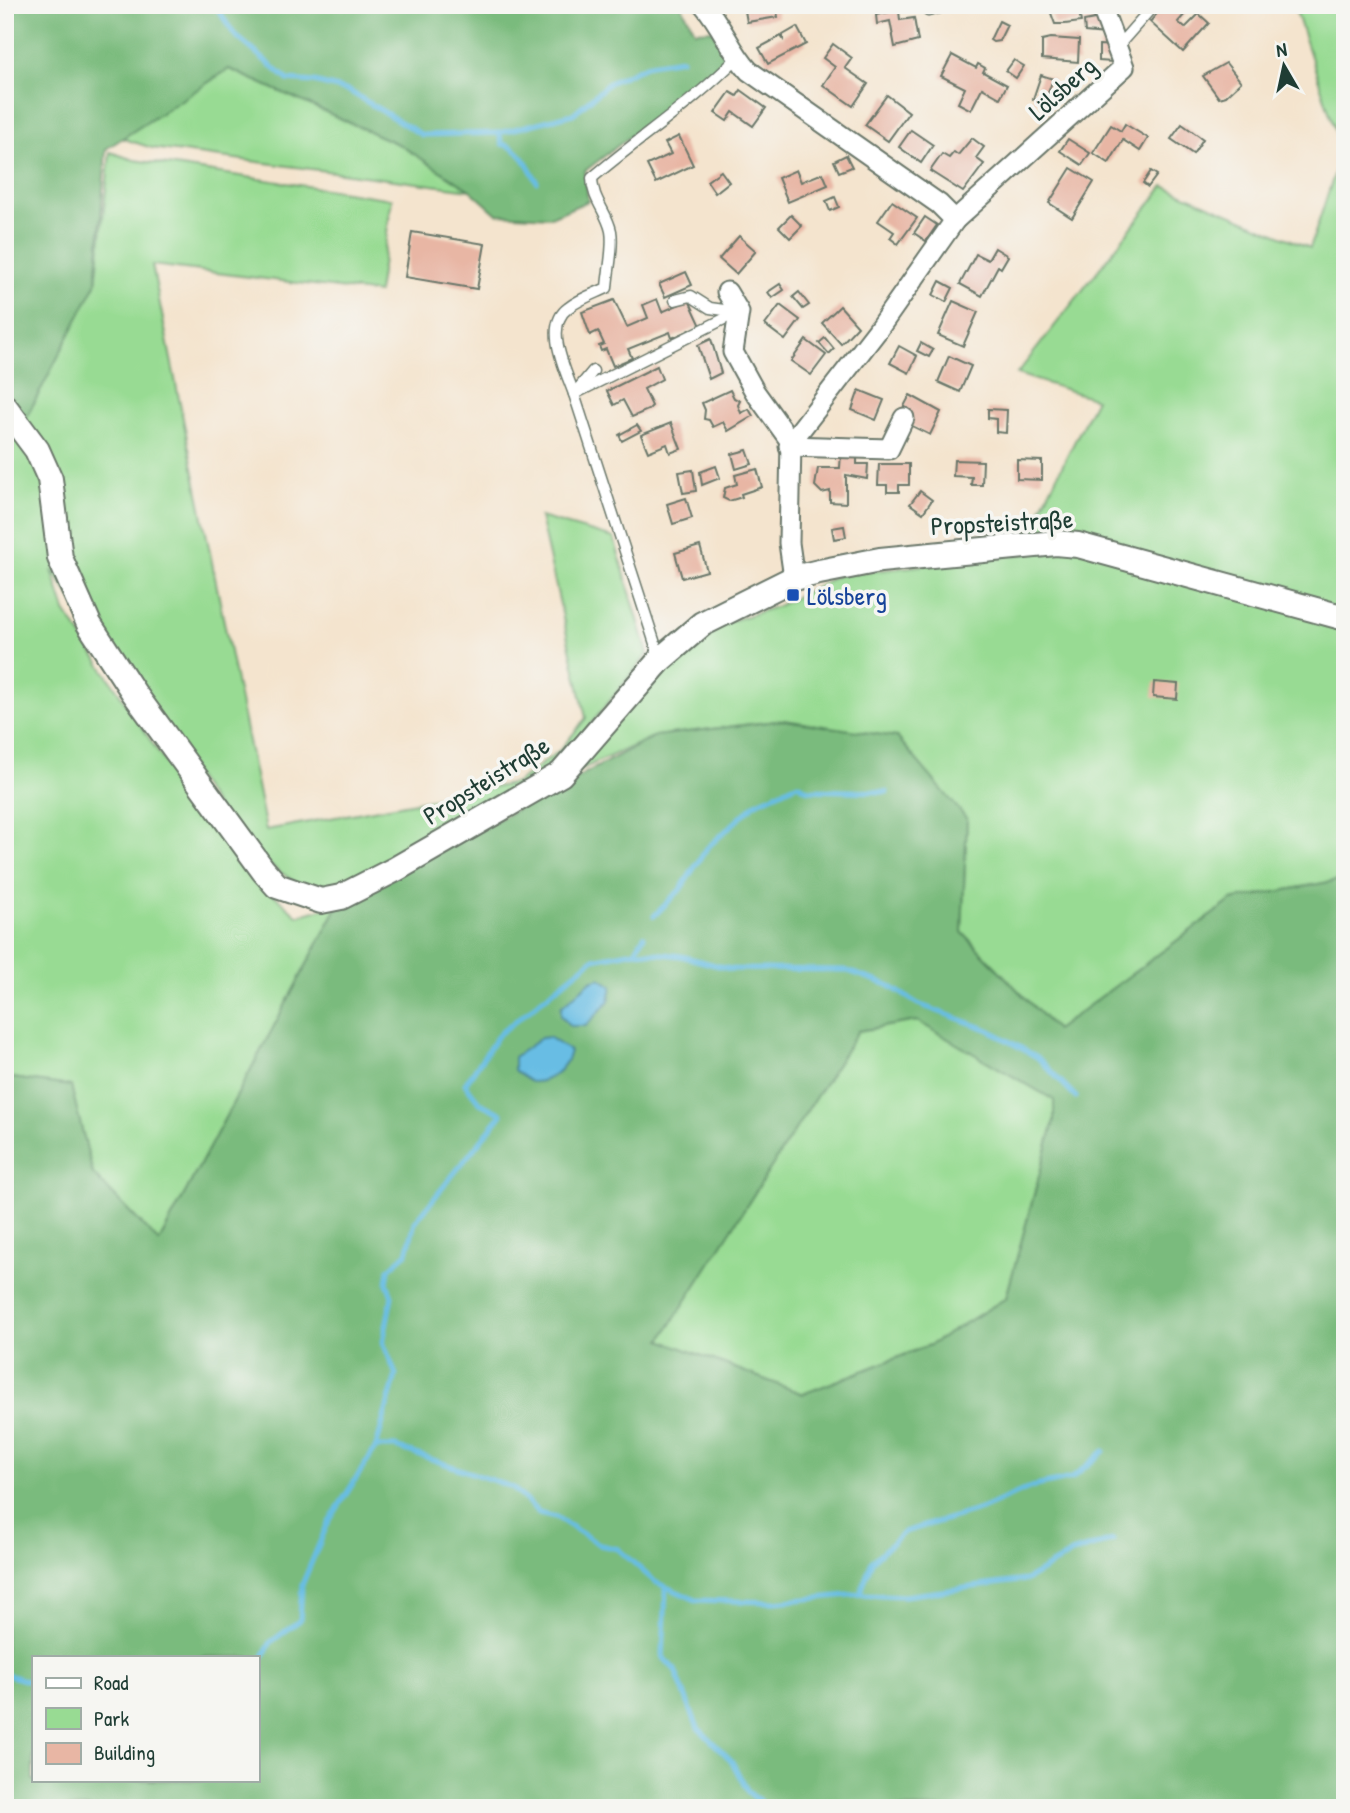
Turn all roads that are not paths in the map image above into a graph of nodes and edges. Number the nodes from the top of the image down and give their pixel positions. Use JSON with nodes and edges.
{"nodes":[{"id":1,"x":704,"y":5,"type":"edge"},
{"id":2,"x":951,"y":5,"type":"edge"},
{"id":3,"x":1101,"y":5,"type":"edge"},
{"id":4,"x":1154,"y":5,"type":"edge"},
{"id":5,"x":928,"y":10,"type":"dead end"},
{"id":6,"x":1117,"y":48,"type":"junction"},
{"id":7,"x":737,"y":58,"type":"junction"},
{"id":8,"x":955,"y":220,"type":"junction"},
{"id":9,"x":727,"y":292,"type":"dead end"},
{"id":10,"x":675,"y":300,"type":"dead end"},
{"id":11,"x":739,"y":312,"type":"junction"},
{"id":12,"x":593,"y":370,"type":"dead end"},
{"id":13,"x":574,"y":394,"type":"junction"},
{"id":14,"x":5,"y":407,"type":"edge"},
{"id":15,"x":904,"y":418,"type":"dead end"},
{"id":16,"x":790,"y":444,"type":"junction"},
{"id":17,"x":793,"y":578,"type":"junction"},
{"id":18,"x":1345,"y":618,"type":"edge"},
{"id":19,"x":660,"y":660,"type":"junction"}],
"edges":[{"from":1,"to":7,"type":"street"},
{"from":2,"to":5,"type":"lane"},
{"from":3,"to":6,"type":"street","name":"Lölsberg"},
{"from":4,"to":6,"type":"lane"},
{"from":6,"to":8,"type":"street","name":"Lölsberg"},
{"from":7,"to":8,"type":"street"},
{"from":7,"to":13,"type":"lane"},
{"from":8,"to":16,"type":"street","name":"Lölsberg"},
{"from":9,"to":11,"type":"street"},
{"from":10,"to":11,"type":"lane"},
{"from":11,"to":13,"type":"lane"},
{"from":11,"to":16,"type":"street"},
{"from":12,"to":13,"type":"lane"},
{"from":13,"to":19,"type":"lane"},
{"from":14,"to":19,"type":"street","name":"Propsteistraße"},
{"from":15,"to":16,"type":"street"},
{"from":16,"to":17,"type":"street"},
{"from":17,"to":18,"type":"street","name":"Propsteistraße"},
{"from":17,"to":19,"type":"street","name":"Propsteistraße"}]}
